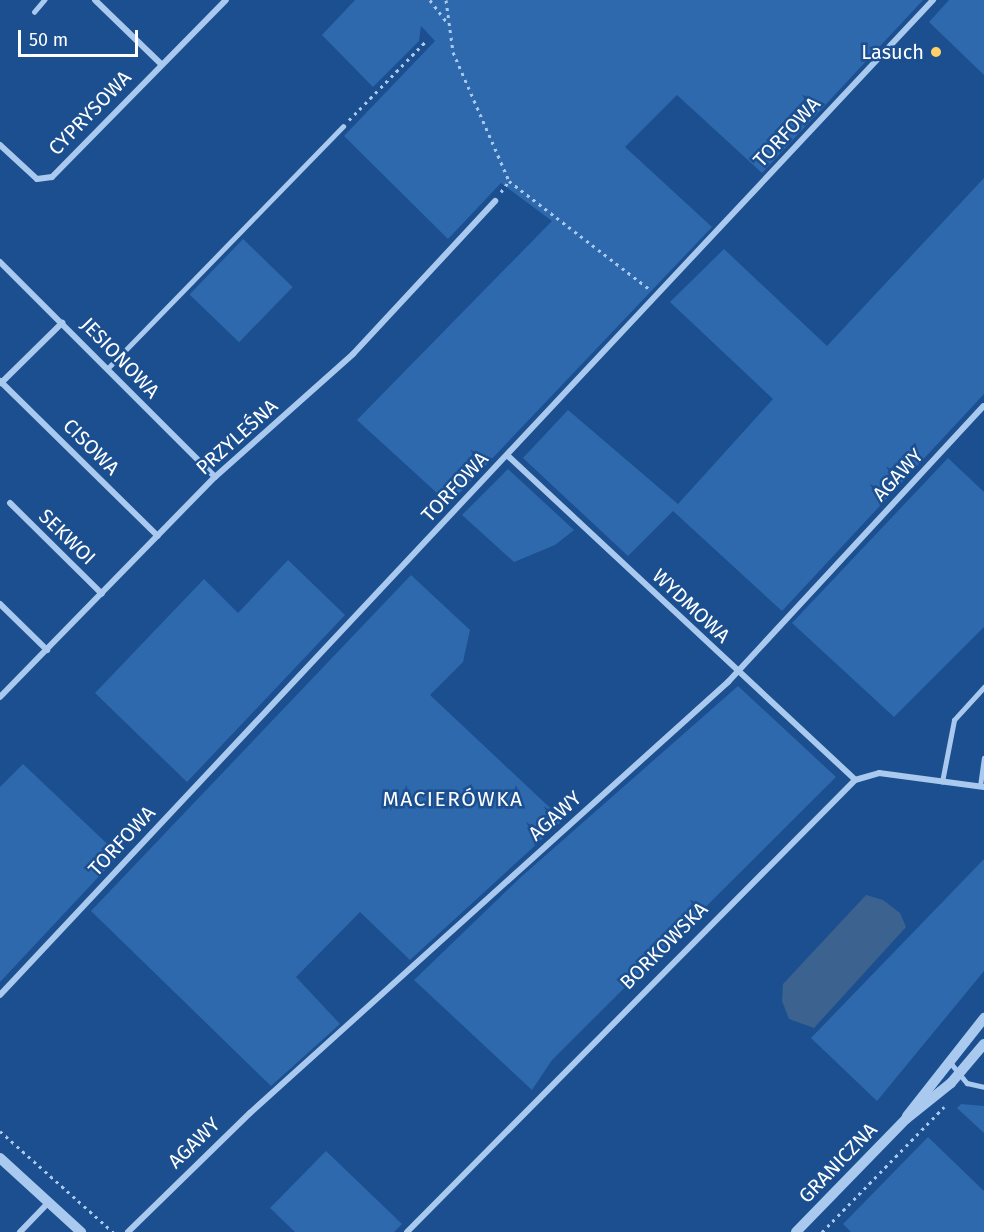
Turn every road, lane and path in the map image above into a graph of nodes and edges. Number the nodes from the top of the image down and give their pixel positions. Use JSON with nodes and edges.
{"nodes":[{"id":1,"x":44,"y":0,"type":"edge"},
{"id":2,"x":95,"y":0,"type":"edge"},
{"id":3,"x":226,"y":0,"type":"edge"},
{"id":4,"x":430,"y":0,"type":"edge"},
{"id":5,"x":446,"y":0,"type":"edge"},
{"id":6,"x":933,"y":0,"type":"edge"},
{"id":7,"x":34,"y":12,"type":"dead end"},
{"id":8,"x":449,"y":26,"type":"junction"},
{"id":9,"x":427,"y":40,"type":"dead end"},
{"id":10,"x":161,"y":64,"type":"junction"},
{"id":11,"x":344,"y":126,"type":"joint"},
{"id":12,"x":0,"y":145,"type":"edge"},
{"id":13,"x":509,"y":181,"type":"junction"},
{"id":14,"x":495,"y":201,"type":"joint"},
{"id":15,"x":0,"y":262,"type":"edge"},
{"id":16,"x":658,"y":296,"type":"junction"},
{"id":17,"x":62,"y":323,"type":"junction"},
{"id":18,"x":108,"y":368,"type":"junction"},
{"id":19,"x":1,"y":382,"type":"edge"},
{"id":20,"x":984,"y":406,"type":"edge"},
{"id":21,"x":507,"y":455,"type":"junction"},
{"id":22,"x":215,"y":477,"type":"junction"},
{"id":23,"x":10,"y":504,"type":"dead end"},
{"id":24,"x":158,"y":536,"type":"junction"},
{"id":25,"x":102,"y":594,"type":"junction"},
{"id":26,"x":0,"y":604,"type":"edge"},
{"id":27,"x":47,"y":650,"type":"junction"},
{"id":28,"x":736,"y":672,"type":"junction"},
{"id":29,"x":984,"y":687,"type":"edge"},
{"id":30,"x":0,"y":698,"type":"edge"},
{"id":31,"x":984,"y":758,"type":"edge"},
{"id":32,"x":855,"y":780,"type":"junction"},
{"id":33,"x":942,"y":782,"type":"junction"},
{"id":34,"x":982,"y":786,"type":"edge"},
{"id":35,"x":0,"y":995,"type":"edge"},
{"id":36,"x":984,"y":1018,"type":"edge"},
{"id":37,"x":984,"y":1044,"type":"edge"},
{"id":38,"x":949,"y":1060,"type":"junction"},
{"id":39,"x":958,"y":1076,"type":"junction"},
{"id":40,"x":984,"y":1087,"type":"edge"},
{"id":41,"x":946,"y":1105,"type":"dead end"},
{"id":42,"x":906,"y":1119,"type":"junction"},
{"id":43,"x":0,"y":1131,"type":"edge"},
{"id":44,"x":0,"y":1159,"type":"edge"},
{"id":45,"x":49,"y":1202,"type":"junction"},
{"id":46,"x":20,"y":1232,"type":"edge"},
{"id":47,"x":81,"y":1232,"type":"edge"},
{"id":48,"x":113,"y":1232,"type":"edge"},
{"id":49,"x":128,"y":1232,"type":"edge"},
{"id":50,"x":407,"y":1232,"type":"edge"},
{"id":51,"x":795,"y":1232,"type":"edge"},
{"id":52,"x":822,"y":1232,"type":"edge"}],
"edges":[{"from":1,"to":7,"type":"lane"},
{"from":2,"to":10,"type":"street"},
{"from":3,"to":10,"type":"street","name":"CYPRYSOWA"},
{"from":4,"to":8,"type":"path"},
{"from":5,"to":8,"type":"path"},
{"from":6,"to":16,"type":"street","name":"TORFOWA"},
{"from":8,"to":13,"type":"path"},
{"from":9,"to":11,"type":"path"},
{"from":10,"to":12,"type":"street","name":"CYPRYSOWA"},
{"from":11,"to":18,"type":"lane"},
{"from":13,"to":14,"type":"path"},
{"from":13,"to":16,"type":"path"},
{"from":14,"to":22,"type":"street","name":"PRZYLEŚNA"},
{"from":15,"to":17,"type":"street","name":"JESIONOWA"},
{"from":16,"to":21,"type":"street","name":"TORFOWA"},
{"from":17,"to":18,"type":"street","name":"JESIONOWA"},
{"from":17,"to":19,"type":"street"},
{"from":18,"to":22,"type":"street","name":"JESIONOWA"},
{"from":19,"to":24,"type":"street","name":"CISOWA"},
{"from":20,"to":28,"type":"street","name":"AGAWY"},
{"from":21,"to":28,"type":"street","name":"WYDMOWA"},
{"from":21,"to":35,"type":"street","name":"TORFOWA"},
{"from":22,"to":24,"type":"street","name":"PRZYLEŚNA"},
{"from":23,"to":25,"type":"street","name":"SEKWOI"},
{"from":24,"to":25,"type":"street","name":"PRZYLEŚNA"},
{"from":25,"to":27,"type":"street","name":"PRZYLEŚNA"},
{"from":26,"to":27,"type":"street"},
{"from":27,"to":30,"type":"street","name":"PRZYLEŚNA"},
{"from":28,"to":32,"type":"street","name":"WYDMOWA"},
{"from":28,"to":49,"type":"street","name":"AGAWY"},
{"from":29,"to":33,"type":"lane"},
{"from":31,"to":34,"type":"lane"},
{"from":32,"to":33,"type":"street"},
{"from":32,"to":50,"type":"street","name":"BORKOWSKA"},
{"from":33,"to":34,"type":"street"},
{"from":36,"to":38,"type":"street","name":"GRANICZNA"},
{"from":37,"to":39,"type":"street","name":"GRANICZNA"},
{"from":38,"to":39,"type":"lane"},
{"from":38,"to":42,"type":"street","name":"GRANICZNA"},
{"from":39,"to":40,"type":"lane"},
{"from":39,"to":42,"type":"street","name":"GRANICZNA"},
{"from":41,"to":52,"type":"path"},
{"from":42,"to":51,"type":"street","name":"GRANICZNA"},
{"from":43,"to":48,"type":"path"},
{"from":44,"to":45,"type":"street"},
{"from":45,"to":46,"type":"street"},
{"from":45,"to":47,"type":"street"}]}
